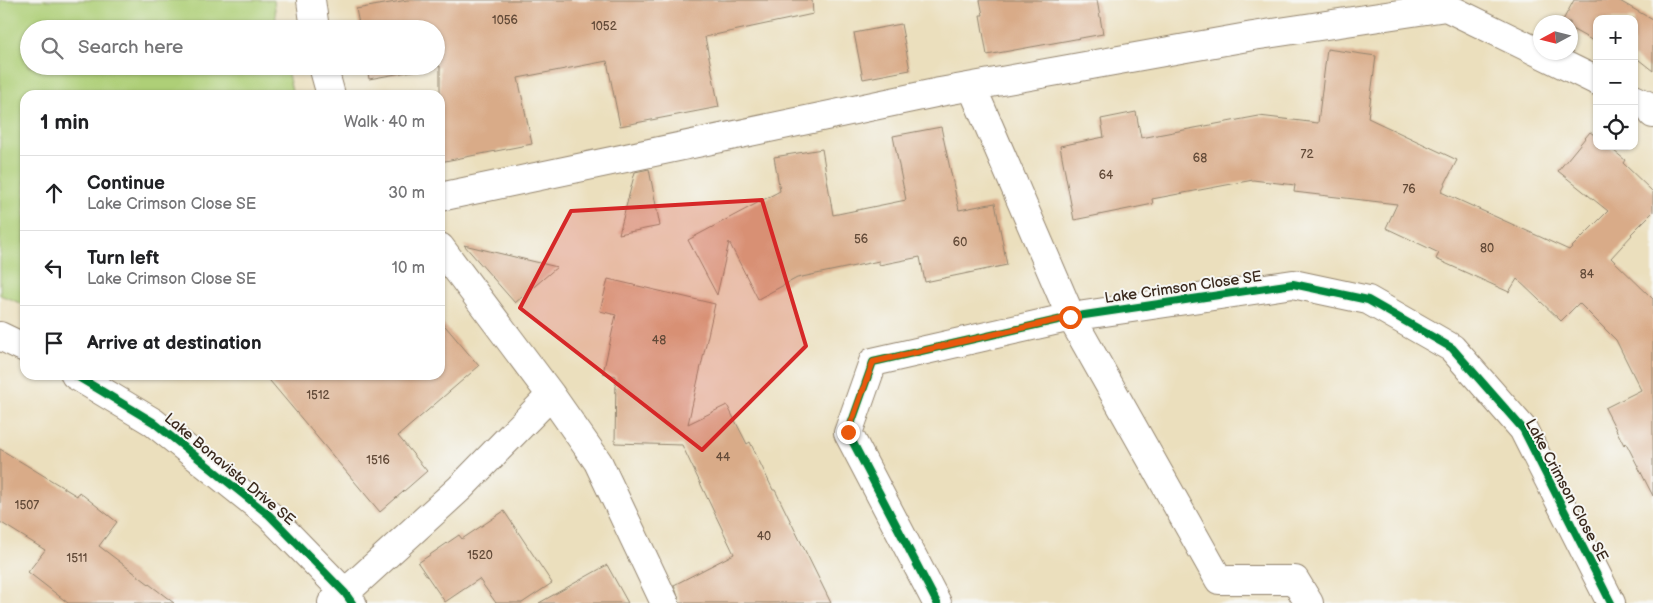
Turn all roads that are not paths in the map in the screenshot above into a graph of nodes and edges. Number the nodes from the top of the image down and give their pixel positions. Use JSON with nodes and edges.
{"nodes":[{"id":1,"x":311,"y":0,"type":"edge"},
{"id":2,"x":314,"y":20,"type":"edge"},
{"id":3,"x":325,"y":75,"type":"edge"},
{"id":4,"x":1593,"y":78,"type":"edge"},
{"id":5,"x":972,"y":87,"type":"junction"},
{"id":6,"x":330,"y":90,"type":"edge"},
{"id":7,"x":445,"y":196,"type":"edge"},
{"id":8,"x":445,"y":254,"type":"edge"},
{"id":9,"x":1070,"y":317,"type":"junction"},
{"id":10,"x":0,"y":336,"type":"edge"},
{"id":11,"x":20,"y":346,"type":"edge"},
{"id":12,"x":83,"y":380,"type":"edge"},
{"id":13,"x":551,"y":395,"type":"junction"},
{"id":14,"x":343,"y":600,"type":"edge"},
{"id":15,"x":665,"y":603,"type":"edge"},
{"id":16,"x":937,"y":603,"type":"edge"},
{"id":17,"x":1309,"y":603,"type":"edge"},
{"id":18,"x":1611,"y":603,"type":"edge"}],
"edges":[{"from":1,"to":2,"type":"street"},
{"from":3,"to":6,"type":"street"},
{"from":4,"to":5,"type":"street"},
{"from":5,"to":7,"type":"street"},
{"from":5,"to":9,"type":"street"},
{"from":8,"to":13,"type":"street"},
{"from":9,"to":16,"type":"street","name":"Lake Crimson Close SE"},
{"from":9,"to":17,"type":"street"},
{"from":9,"to":18,"type":"street","name":"Lake Crimson Close SE"},
{"from":10,"to":11,"type":"street"},
{"from":12,"to":14,"type":"street","name":"Lake Bonavista Drive SE"},
{"from":13,"to":14,"type":"street"},
{"from":13,"to":15,"type":"street"}]}
